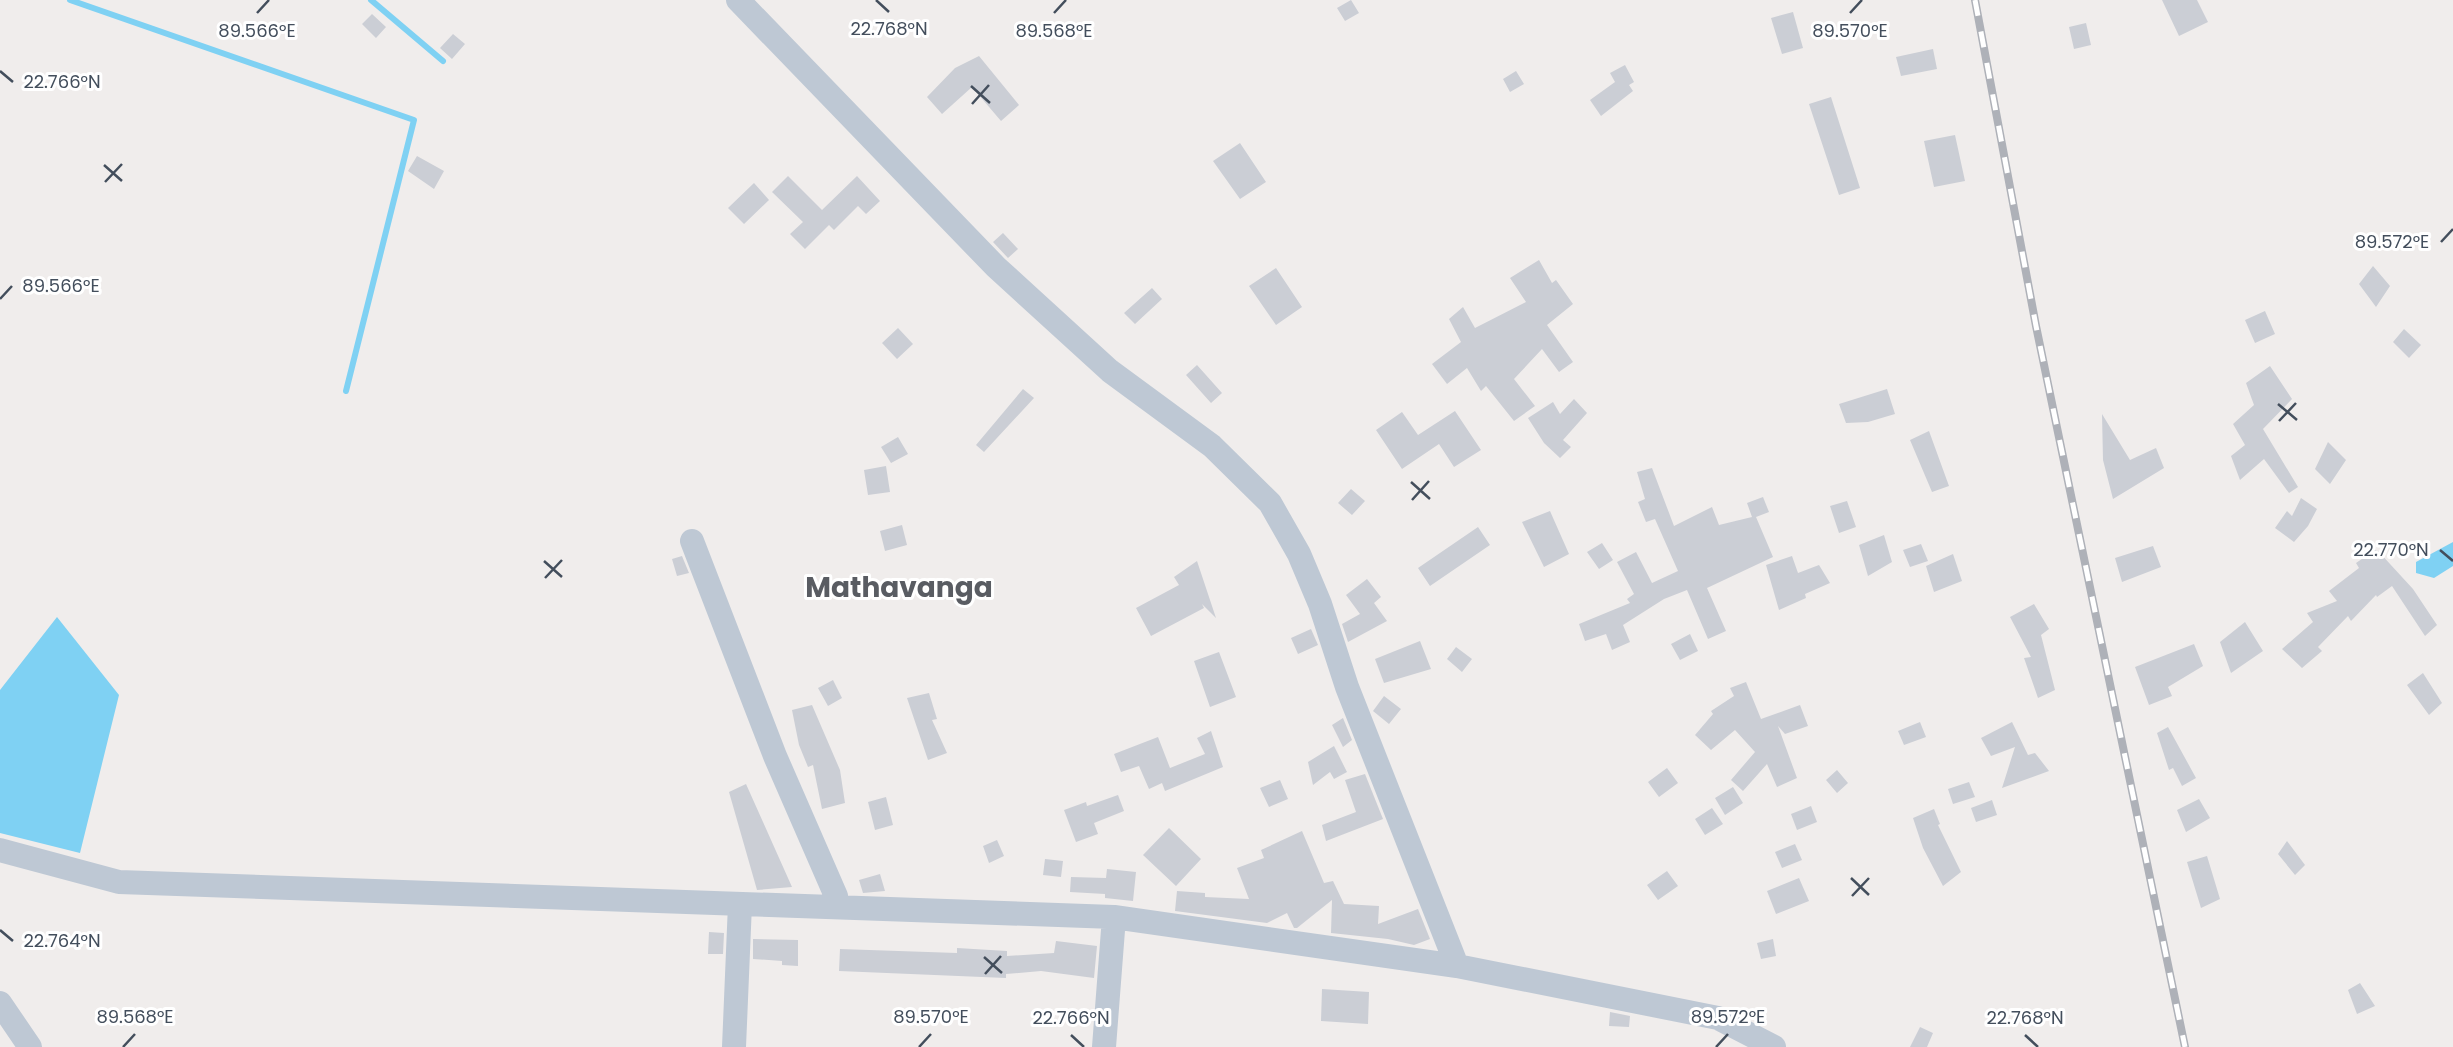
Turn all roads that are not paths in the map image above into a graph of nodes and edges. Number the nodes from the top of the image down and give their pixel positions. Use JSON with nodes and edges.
{"nodes":[{"id":1,"x":738,"y":0,"type":"edge"},
{"id":2,"x":692,"y":541,"type":"dead end"},
{"id":3,"x":0,"y":850,"type":"edge"},
{"id":4,"x":836,"y":896,"type":"dead end"},
{"id":5,"x":740,"y":904,"type":"junction"},
{"id":6,"x":1114,"y":917,"type":"junction"},
{"id":7,"x":1457,"y":966,"type":"junction"},
{"id":8,"x":0,"y":1003,"type":"edge"},
{"id":9,"x":30,"y":1047,"type":"edge"},
{"id":10,"x":734,"y":1047,"type":"edge"},
{"id":11,"x":1104,"y":1047,"type":"edge"},
{"id":12,"x":1774,"y":1047,"type":"edge"}],
"edges":[{"from":1,"to":7,"type":"street"},
{"from":2,"to":4,"type":"street"},
{"from":3,"to":5,"type":"street"},
{"from":5,"to":6,"type":"street"},
{"from":5,"to":10,"type":"street"},
{"from":6,"to":7,"type":"street"},
{"from":6,"to":11,"type":"street"},
{"from":7,"to":12,"type":"street"},
{"from":8,"to":9,"type":"street"}]}
